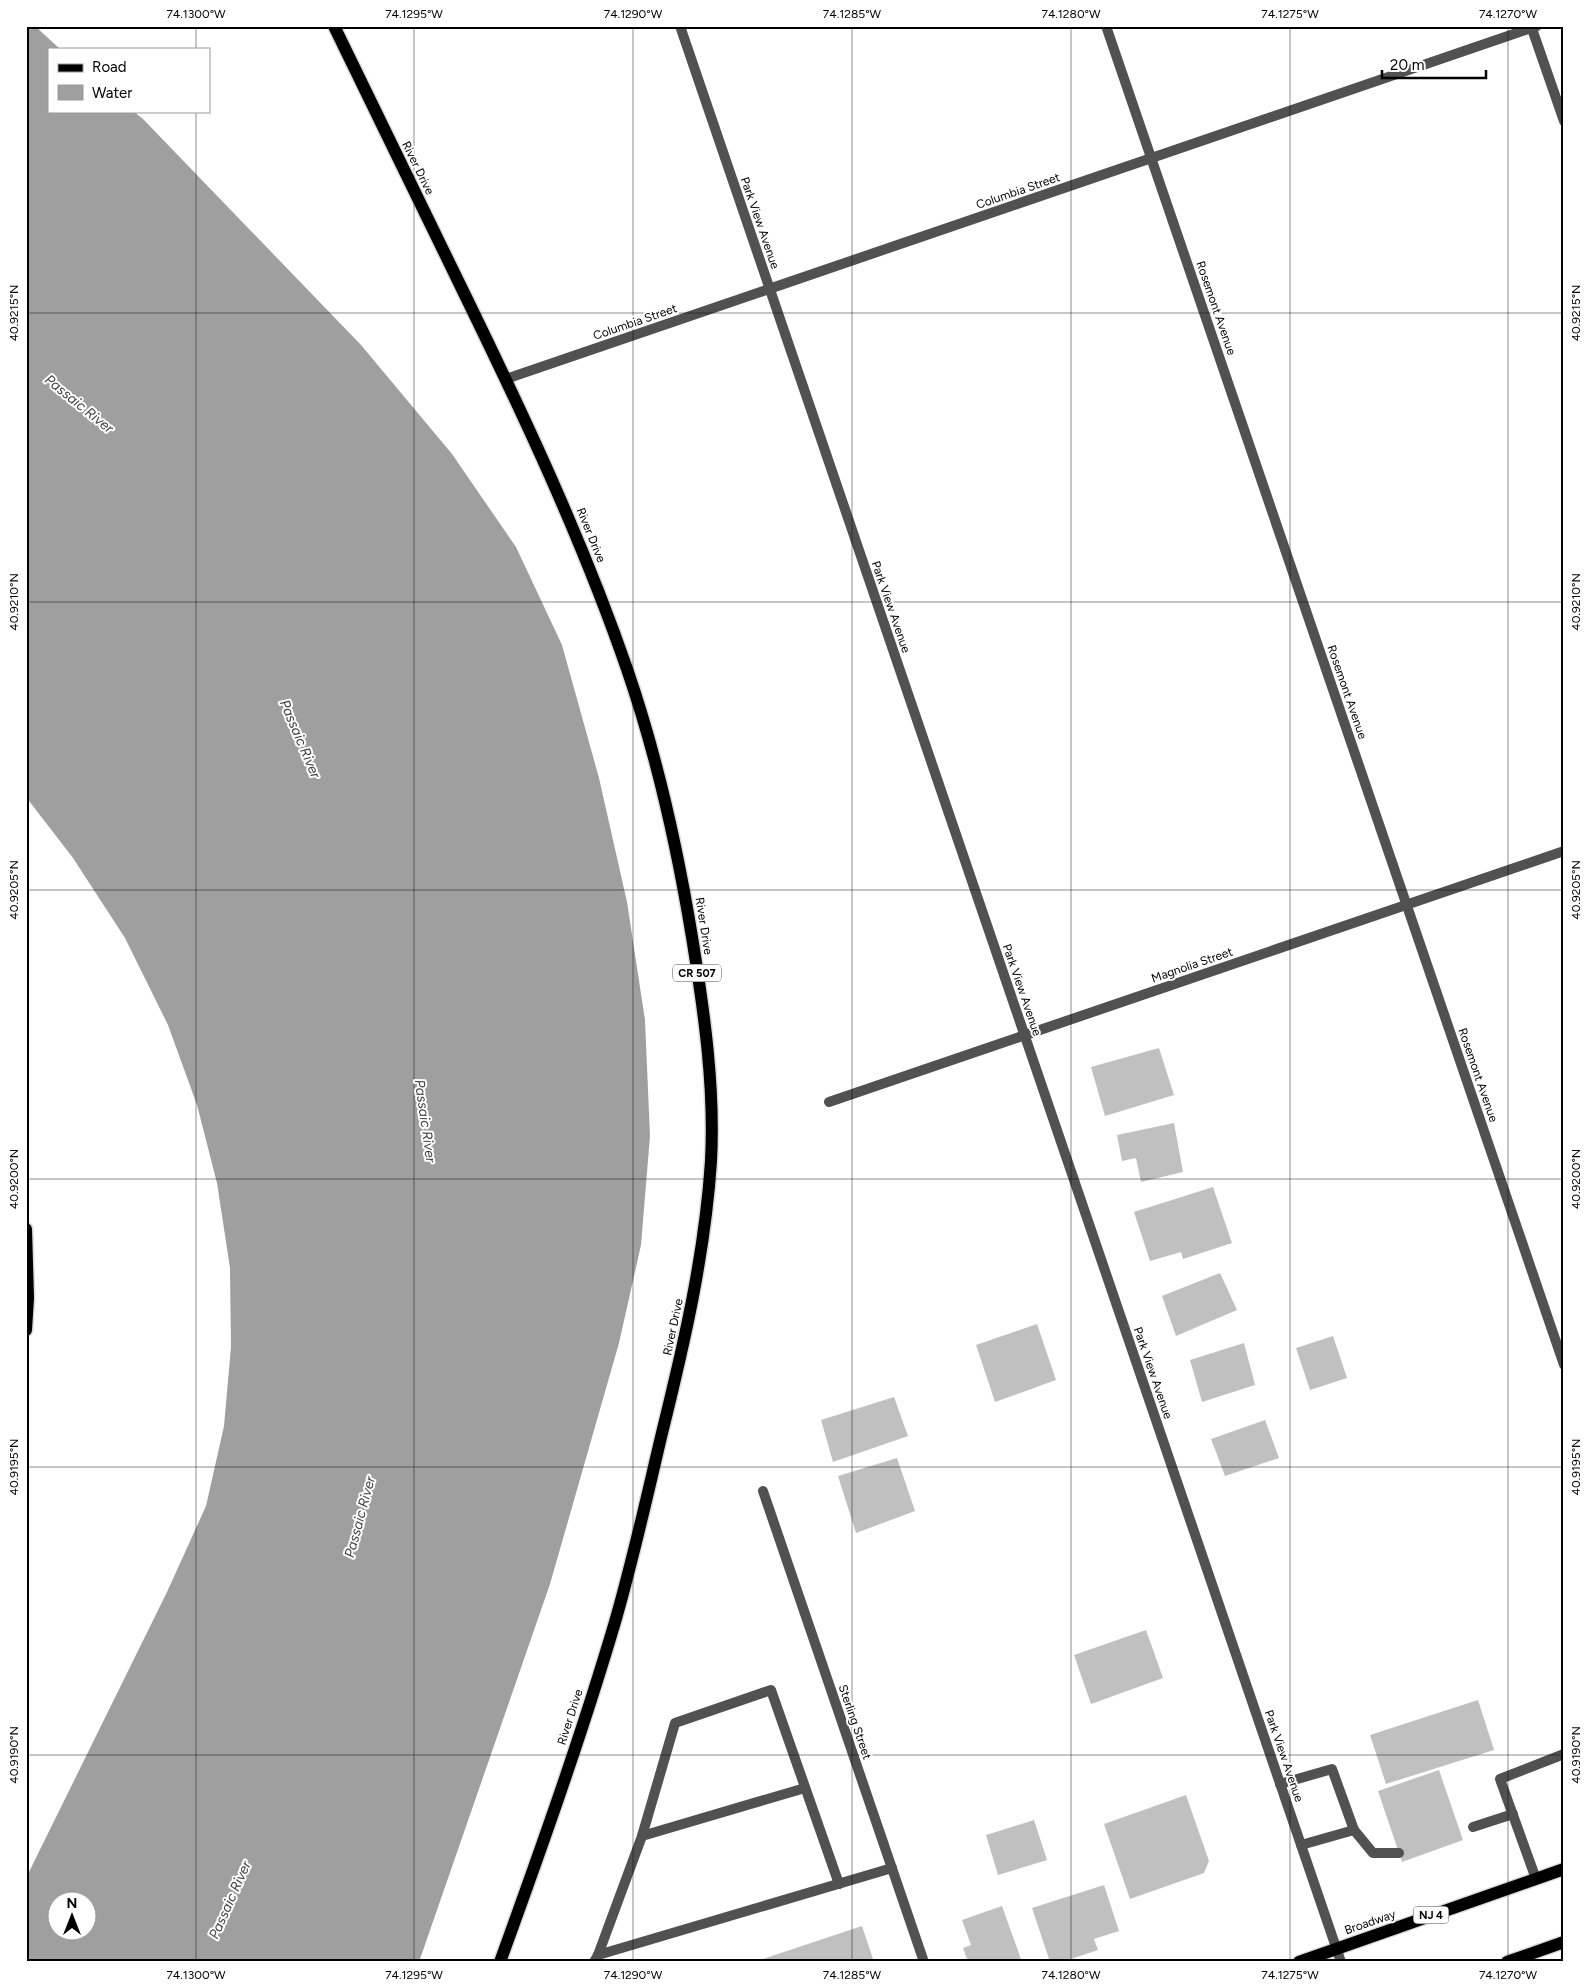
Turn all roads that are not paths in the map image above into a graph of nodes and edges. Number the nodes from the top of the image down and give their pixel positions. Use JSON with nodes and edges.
{"nodes":[{"id":1,"x":334,"y":26,"type":"edge"},
{"id":2,"x":680,"y":26,"type":"edge"},
{"id":3,"x":1106,"y":26,"type":"edge"},
{"id":4,"x":1534,"y":27,"type":"edge"},
{"id":5,"x":1564,"y":121,"type":"edge"},
{"id":6,"x":1151,"y":158,"type":"junction"},
{"id":7,"x":770,"y":290,"type":"junction"},
{"id":8,"x":506,"y":380,"type":"junction"},
{"id":9,"x":1564,"y":851,"type":"edge"},
{"id":10,"x":1406,"y":905,"type":"junction"},
{"id":11,"x":1025,"y":1035,"type":"junction"},
{"id":12,"x":829,"y":1102,"type":"dead end"},
{"id":13,"x":26,"y":1229,"type":"edge"},
{"id":14,"x":26,"y":1330,"type":"edge"},
{"id":15,"x":1564,"y":1365,"type":"edge"},
{"id":16,"x":763,"y":1491,"type":"dead end"},
{"id":17,"x":1564,"y":1754,"type":"edge"},
{"id":18,"x":1280,"y":1784,"type":"junction"},
{"id":19,"x":805,"y":1788,"type":"junction"},
{"id":20,"x":1513,"y":1814,"type":"junction"},
{"id":21,"x":1473,"y":1827,"type":"dead end"},
{"id":22,"x":1354,"y":1830,"type":"junction"},
{"id":23,"x":642,"y":1836,"type":"junction"},
{"id":24,"x":1301,"y":1846,"type":"junction"},
{"id":25,"x":1398,"y":1853,"type":"dead end"},
{"id":26,"x":892,"y":1868,"type":"junction"},
{"id":27,"x":1564,"y":1869,"type":"edge"},
{"id":28,"x":1536,"y":1879,"type":"junction"},
{"id":29,"x":839,"y":1884,"type":"junction"},
{"id":30,"x":1564,"y":1942,"type":"edge"},
{"id":31,"x":1336,"y":1948,"type":"junction"},
{"id":32,"x":596,"y":1958,"type":"edge"},
{"id":33,"x":500,"y":1962,"type":"edge"},
{"id":34,"x":924,"y":1962,"type":"edge"},
{"id":35,"x":1299,"y":1962,"type":"edge"},
{"id":36,"x":1341,"y":1962,"type":"edge"},
{"id":37,"x":1507,"y":1962,"type":"edge"}],
"edges":[{"from":1,"to":8,"type":"main road","name":"River Drive","number":"CR 507"},
{"from":2,"to":7,"type":"street","name":"Park View Avenue"},
{"from":3,"to":6,"type":"street","name":"Rosemont Avenue"},
{"from":4,"to":5,"type":"street"},
{"from":4,"to":6,"type":"street","name":"Columbia Street"},
{"from":6,"to":7,"type":"street","name":"Columbia Street"},
{"from":6,"to":10,"type":"street","name":"Rosemont Avenue"},
{"from":7,"to":8,"type":"street","name":"Columbia Street"},
{"from":7,"to":11,"type":"street","name":"Park View Avenue"},
{"from":8,"to":33,"type":"main road","name":"River Drive","number":"CR 507"},
{"from":9,"to":10,"type":"street","name":"Magnolia Street"},
{"from":10,"to":11,"type":"street","name":"Magnolia Street"},
{"from":10,"to":15,"type":"street","name":"Rosemont Avenue"},
{"from":11,"to":12,"type":"street","name":"Magnolia Street"},
{"from":11,"to":18,"type":"street","name":"Park View Avenue"},
{"from":13,"to":14,"type":"main road"},
{"from":16,"to":26,"type":"street","name":"Sterling Street"},
{"from":17,"to":20,"type":"street"},
{"from":18,"to":22,"type":"street"},
{"from":18,"to":24,"type":"street","name":"Park View Avenue"},
{"from":19,"to":23,"type":"street"},
{"from":19,"to":23,"type":"street"},
{"from":19,"to":29,"type":"street"},
{"from":20,"to":21,"type":"street"},
{"from":20,"to":28,"type":"street"},
{"from":22,"to":24,"type":"street"},
{"from":22,"to":25,"type":"street"},
{"from":23,"to":32,"type":"street"},
{"from":24,"to":31,"type":"street","name":"Park View Avenue"},
{"from":26,"to":29,"type":"street"},
{"from":26,"to":34,"type":"street","name":"Sterling Street"},
{"from":27,"to":28,"type":"main road","name":"Broadway","number":"NJ 4"},
{"from":28,"to":31,"type":"main road","name":"Broadway","number":"NJ 4"},
{"from":29,"to":32,"type":"street"},
{"from":30,"to":37,"type":"main road"},
{"from":31,"to":35,"type":"main road","name":"Broadway","number":"NJ 4"},
{"from":31,"to":36,"type":"street","name":"Park View Avenue"}]}
